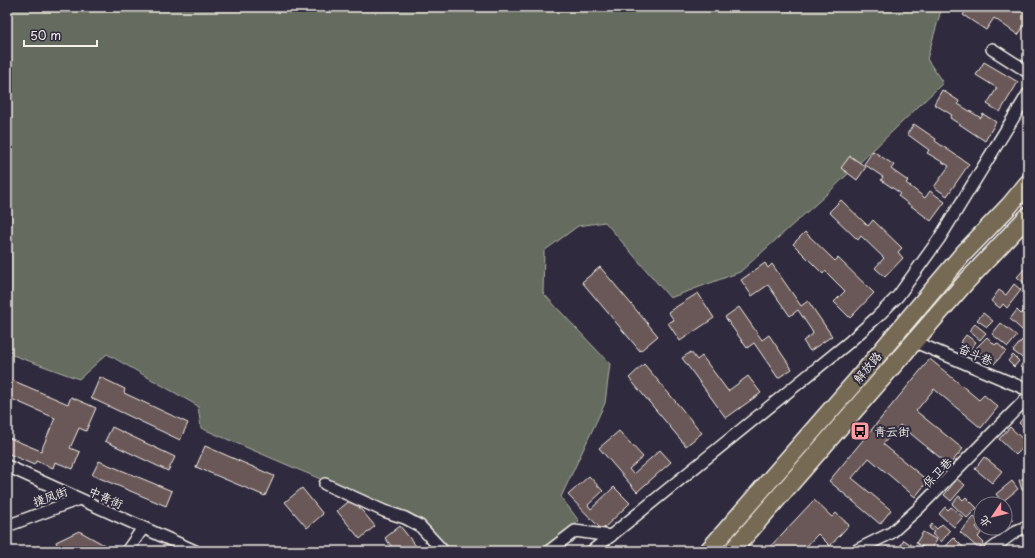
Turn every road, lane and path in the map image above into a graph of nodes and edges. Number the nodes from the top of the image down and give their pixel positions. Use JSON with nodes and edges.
{"nodes":[{"id":1,"x":992,"y":50,"type":"dead end"},
{"id":2,"x":1028,"y":72,"type":"edge"},
{"id":3,"x":1028,"y":94,"type":"edge"},
{"id":4,"x":1028,"y":184,"type":"edge"},
{"id":5,"x":1028,"y":216,"type":"edge"},
{"id":6,"x":915,"y":342,"type":"junction"},
{"id":7,"x":1028,"y":390,"type":"edge"},
{"id":8,"x":1028,"y":397,"type":"edge"},
{"id":9,"x":7,"y":466,"type":"edge"},
{"id":10,"x":325,"y":484,"type":"dead end"},
{"id":11,"x":79,"y":499,"type":"junction"},
{"id":12,"x":7,"y":526,"type":"edge"},
{"id":13,"x":1028,"y":526,"type":"edge"},
{"id":14,"x":143,"y":528,"type":"junction"},
{"id":15,"x":610,"y":536,"type":"junction"},
{"id":16,"x":127,"y":551,"type":"edge"},
{"id":17,"x":195,"y":551,"type":"edge"},
{"id":18,"x":443,"y":551,"type":"edge"},
{"id":19,"x":550,"y":551,"type":"edge"},
{"id":20,"x":592,"y":551,"type":"edge"},
{"id":21,"x":708,"y":551,"type":"edge"},
{"id":22,"x":732,"y":551,"type":"edge"},
{"id":23,"x":855,"y":551,"type":"edge"},
{"id":24,"x":989,"y":551,"type":"edge"}],
"edges":[{"from":1,"to":2,"type":"street"},
{"from":3,"to":15,"type":"street"},
{"from":4,"to":21,"type":"main road","name":"解放路"},
{"from":5,"to":6,"type":"main road","name":"解放路"},
{"from":6,"to":7,"type":"street","name":"奋斗巷"},
{"from":6,"to":22,"type":"main road","name":"解放路"},
{"from":8,"to":23,"type":"street","name":"保卫巷"},
{"from":9,"to":11,"type":"street","name":"中青街"},
{"from":10,"to":18,"type":"street"},
{"from":11,"to":12,"type":"street","name":"捷凤街"},
{"from":11,"to":14,"type":"street","name":"中青街"},
{"from":13,"to":24,"type":"street"},
{"from":14,"to":16,"type":"street"},
{"from":14,"to":17,"type":"street","name":"中青街"},
{"from":15,"to":19,"type":"street"},
{"from":15,"to":20,"type":"street"}]}
